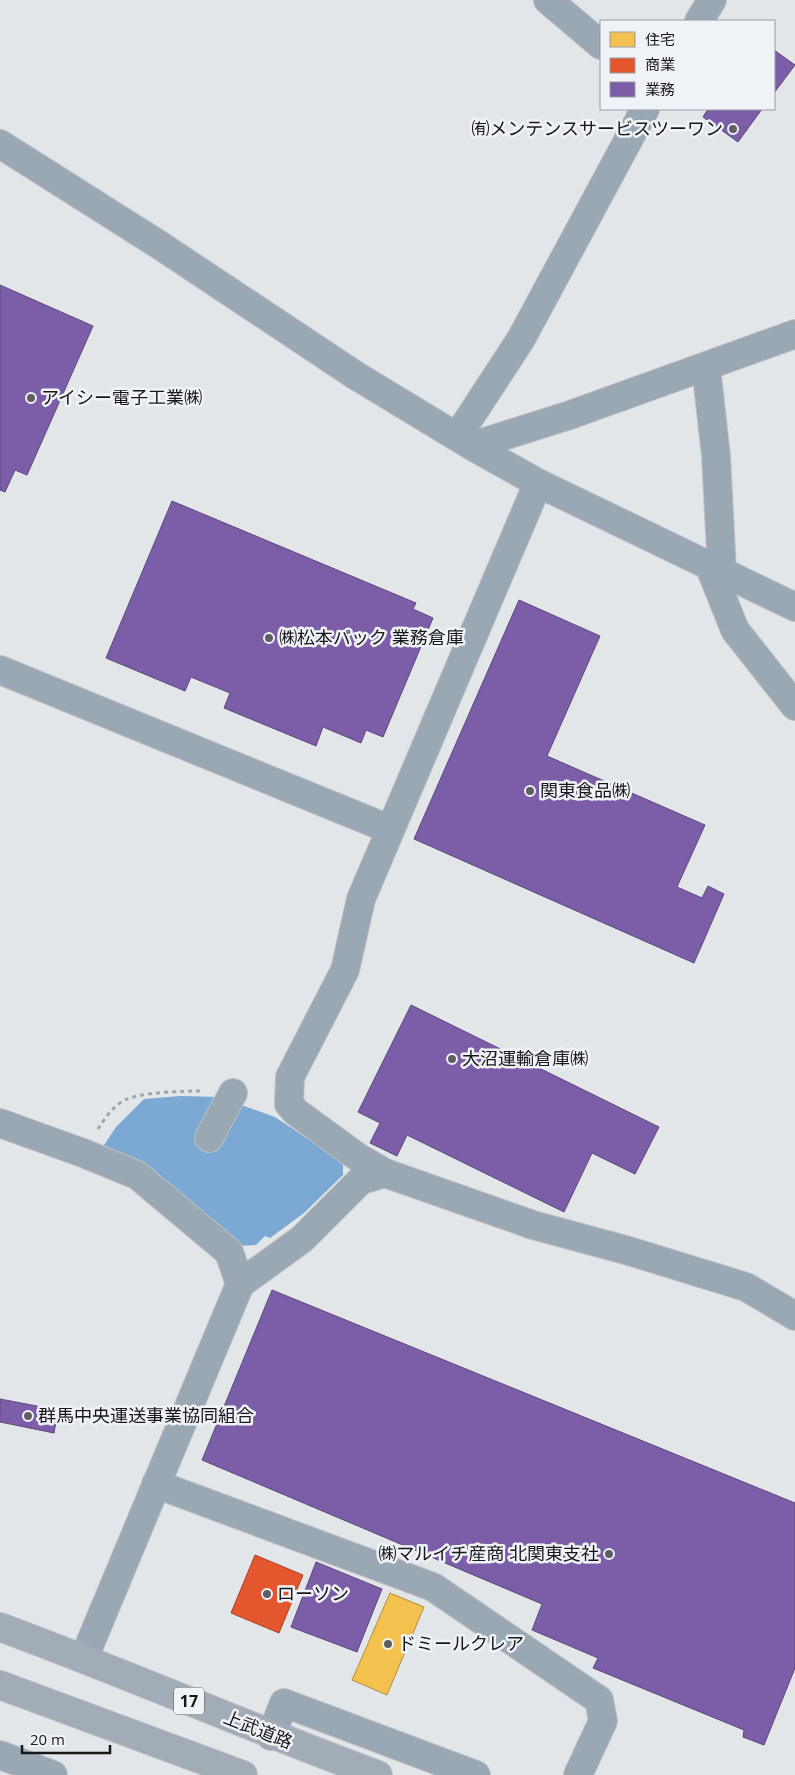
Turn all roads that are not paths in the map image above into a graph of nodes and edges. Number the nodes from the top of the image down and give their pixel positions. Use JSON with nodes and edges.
{"nodes":[{"id":1,"x":548,"y":0,"type":"edge"},
{"id":2,"x":712,"y":0,"type":"edge"},
{"id":3,"x":700,"y":20,"type":"edge"},
{"id":4,"x":600,"y":44,"type":"edge"},
{"id":5,"x":644,"y":110,"type":"edge"},
{"id":6,"x":0,"y":144,"type":"edge"},
{"id":7,"x":795,"y":334,"type":"edge"},
{"id":8,"x":706,"y":367,"type":"junction"},
{"id":9,"x":465,"y":442,"type":"junction"},
{"id":10,"x":538,"y":483,"type":"junction"},
{"id":11,"x":716,"y":568,"type":"junction"},
{"id":12,"x":795,"y":607,"type":"edge"},
{"id":13,"x":0,"y":670,"type":"edge"},
{"id":14,"x":795,"y":706,"type":"edge"},
{"id":15,"x":390,"y":829,"type":"junction"},
{"id":16,"x":233,"y":1093,"type":"road end"},
{"id":17,"x":0,"y":1123,"type":"edge"},
{"id":18,"x":209,"y":1138,"type":"dead end"},
{"id":19,"x":385,"y":1173,"type":"junction"},
{"id":20,"x":240,"y":1284,"type":"junction"},
{"id":21,"x":795,"y":1316,"type":"edge"},
{"id":22,"x":156,"y":1484,"type":"junction"},
{"id":23,"x":0,"y":1627,"type":"edge"},
{"id":24,"x":84,"y":1658,"type":"junction"},
{"id":25,"x":0,"y":1686,"type":"edge"},
{"id":26,"x":271,"y":1736,"type":"junction"},
{"id":27,"x":0,"y":1755,"type":"edge"},
{"id":28,"x":53,"y":1775,"type":"edge"},
{"id":29,"x":243,"y":1775,"type":"edge"},
{"id":30,"x":378,"y":1775,"type":"edge"},
{"id":31,"x":476,"y":1775,"type":"edge"},
{"id":32,"x":578,"y":1775,"type":"edge"}],
"edges":[{"from":1,"to":4,"type":"street"},
{"from":2,"to":3,"type":"street"},
{"from":5,"to":9,"type":"street"},
{"from":6,"to":9,"type":"street"},
{"from":7,"to":8,"type":"street"},
{"from":8,"to":9,"type":"street"},
{"from":8,"to":11,"type":"street"},
{"from":9,"to":10,"type":"street"},
{"from":10,"to":11,"type":"street"},
{"from":10,"to":15,"type":"street"},
{"from":11,"to":12,"type":"street"},
{"from":11,"to":14,"type":"street"},
{"from":13,"to":15,"type":"street"},
{"from":15,"to":19,"type":"street"},
{"from":16,"to":18,"type":"street"},
{"from":17,"to":20,"type":"street"},
{"from":19,"to":20,"type":"street"},
{"from":19,"to":21,"type":"street"},
{"from":20,"to":22,"type":"street"},
{"from":22,"to":24,"type":"street"},
{"from":22,"to":32,"type":"street"},
{"from":23,"to":24,"type":"highway","name":"上武道路","number":"17"},
{"from":24,"to":26,"type":"highway","name":"上武道路","number":"17"},
{"from":25,"to":29,"type":"highway"},
{"from":26,"to":30,"type":"highway","name":"上武道路","number":"17"},
{"from":26,"to":31,"type":"street"},
{"from":27,"to":28,"type":"street"}]}
